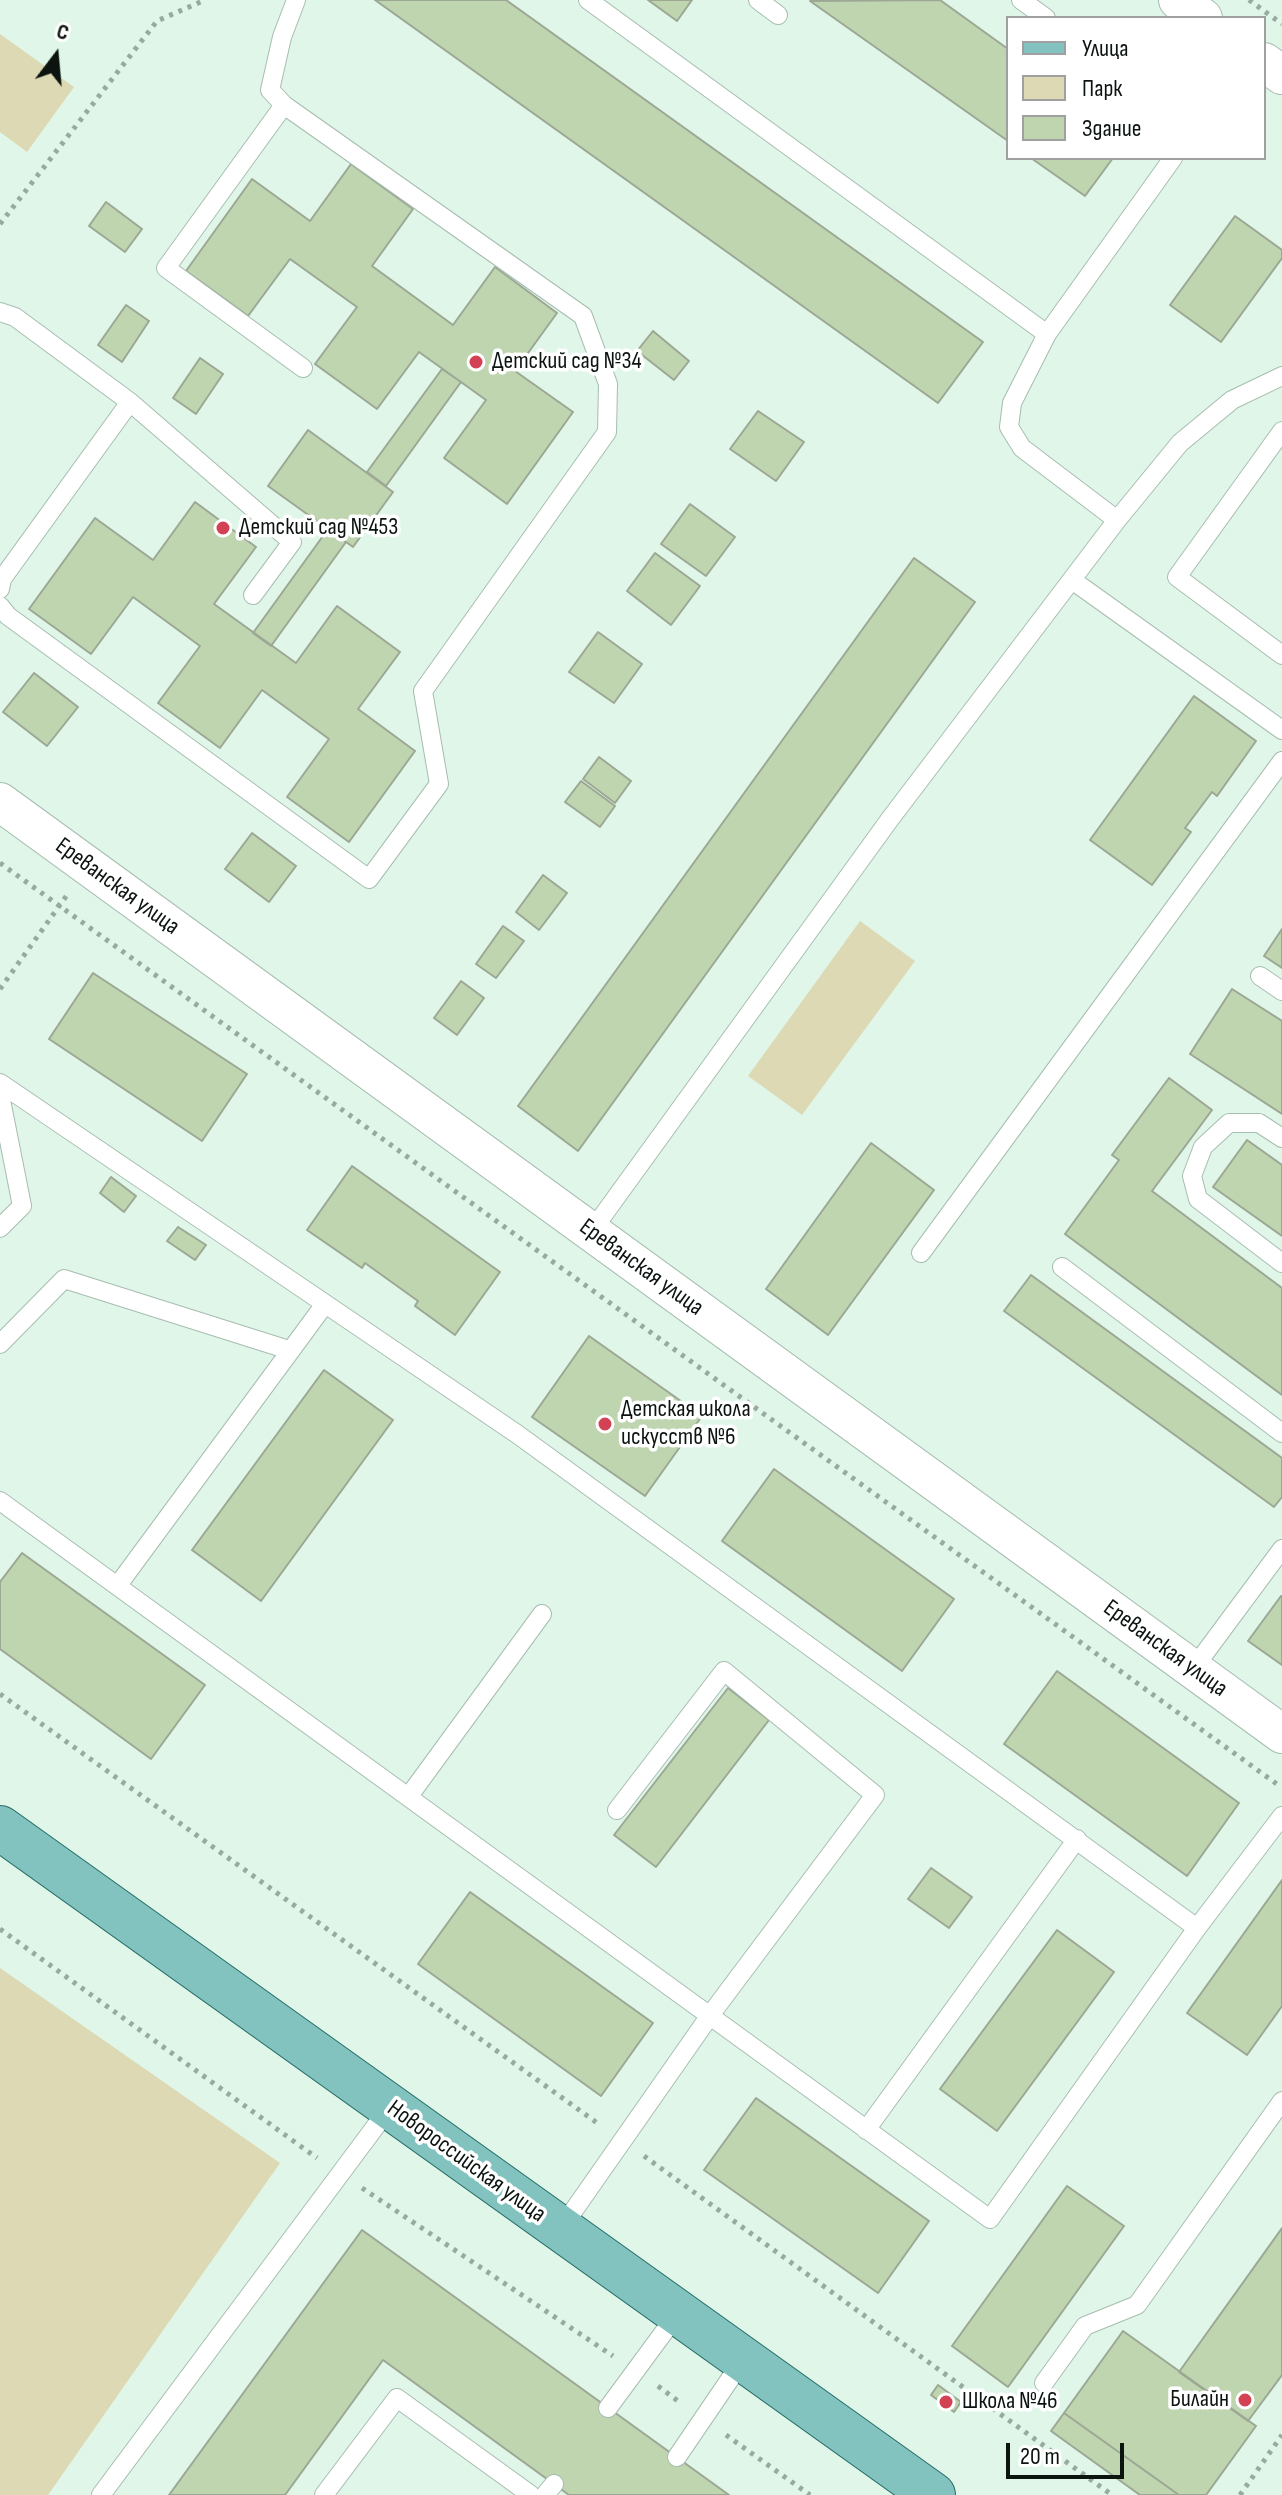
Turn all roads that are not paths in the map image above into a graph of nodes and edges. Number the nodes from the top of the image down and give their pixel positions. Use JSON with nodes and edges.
{"nodes":[{"id":1,"x":296,"y":0,"type":"edge"},
{"id":2,"x":758,"y":0,"type":"edge"},
{"id":3,"x":1021,"y":0,"type":"edge"},
{"id":4,"x":1178,"y":0,"type":"edge"},
{"id":5,"x":597,"y":3,"type":"edge"},
{"id":6,"x":778,"y":15,"type":"dead end"},
{"id":7,"x":1043,"y":16,"type":"edge"},
{"id":8,"x":1200,"y":16,"type":"edge"},
{"id":9,"x":284,"y":105,"type":"junction"},
{"id":10,"x":1172,"y":160,"type":"edge"},
{"id":11,"x":0,"y":312,"type":"edge"},
{"id":12,"x":1047,"y":334,"type":"junction"},
{"id":13,"x":303,"y":368,"type":"dead end"},
{"id":14,"x":1282,"y":376,"type":"edge"},
{"id":15,"x":130,"y":402,"type":"junction"},
{"id":16,"x":1282,"y":431,"type":"edge"},
{"id":17,"x":1117,"y":520,"type":"junction"},
{"id":18,"x":1072,"y":580,"type":"junction"},
{"id":19,"x":0,"y":589,"type":"edge"},
{"id":20,"x":253,"y":595,"type":"dead end"},
{"id":21,"x":0,"y":606,"type":"edge"},
{"id":22,"x":1282,"y":655,"type":"edge"},
{"id":23,"x":1282,"y":730,"type":"edge"},
{"id":24,"x":1282,"y":761,"type":"edge"},
{"id":25,"x":0,"y":802,"type":"edge"},
{"id":26,"x":1260,"y":976,"type":"dead end"},
{"id":27,"x":1282,"y":991,"type":"edge"},
{"id":28,"x":0,"y":1083,"type":"edge"},
{"id":29,"x":0,"y":1095,"type":"edge"},
{"id":30,"x":1282,"y":1138,"type":"edge"},
{"id":31,"x":0,"y":1228,"type":"edge"},
{"id":32,"x":591,"y":1232,"type":"junction"},
{"id":33,"x":921,"y":1253,"type":"dead end"},
{"id":34,"x":1282,"y":1263,"type":"edge"},
{"id":35,"x":1062,"y":1267,"type":"dead end"},
{"id":36,"x":325,"y":1304,"type":"junction"},
{"id":37,"x":0,"y":1344,"type":"edge"},
{"id":38,"x":289,"y":1350,"type":"junction"},
{"id":39,"x":1282,"y":1433,"type":"edge"},
{"id":40,"x":0,"y":1501,"type":"edge"},
{"id":41,"x":1282,"y":1549,"type":"edge"},
{"id":42,"x":118,"y":1585,"type":"junction"},
{"id":43,"x":542,"y":1614,"type":"dead end"},
{"id":44,"x":1193,"y":1669,"type":"junction"},
{"id":45,"x":1282,"y":1734,"type":"edge"},
{"id":46,"x":409,"y":1796,"type":"junction"},
{"id":47,"x":617,"y":1810,"type":"dead end"},
{"id":48,"x":1282,"y":1816,"type":"edge"},
{"id":49,"x":0,"y":1828,"type":"edge"},
{"id":50,"x":1077,"y":1839,"type":"junction"},
{"id":51,"x":1197,"y":1928,"type":"junction"},
{"id":52,"x":711,"y":2014,"type":"junction"},
{"id":53,"x":1282,"y":2101,"type":"edge"},
{"id":54,"x":390,"y":2107,"type":"junction"},
{"id":55,"x":866,"y":2130,"type":"junction"},
{"id":56,"x":560,"y":2230,"type":"junction"},
{"id":57,"x":678,"y":2313,"type":"junction"},
{"id":58,"x":743,"y":2360,"type":"junction"},
{"id":59,"x":1044,"y":2383,"type":"dead end"},
{"id":60,"x":608,"y":2408,"type":"dead end"},
{"id":61,"x":677,"y":2457,"type":"dead end"},
{"id":62,"x":101,"y":2495,"type":"edge"},
{"id":63,"x":324,"y":2495,"type":"edge"},
{"id":64,"x":531,"y":2495,"type":"edge"},
{"id":65,"x":933,"y":2495,"type":"edge"}],
"edges":[{"from":1,"to":9,"type":"lane"},
{"from":2,"to":6,"type":"lane"},
{"from":3,"to":7,"type":"lane"},
{"from":4,"to":8,"type":"street"},
{"from":5,"to":12,"type":"lane"},
{"from":9,"to":13,"type":"lane"},
{"from":9,"to":21,"type":"lane"},
{"from":10,"to":12,"type":"lane"},
{"from":11,"to":15,"type":"lane"},
{"from":12,"to":17,"type":"lane"},
{"from":14,"to":17,"type":"lane"},
{"from":15,"to":19,"type":"lane"},
{"from":15,"to":20,"type":"lane"},
{"from":16,"to":22,"type":"lane"},
{"from":17,"to":18,"type":"lane"},
{"from":18,"to":23,"type":"lane"},
{"from":18,"to":32,"type":"lane"},
{"from":24,"to":33,"type":"lane"},
{"from":25,"to":32,"type":"street","name":"Ереванская улица"},
{"from":26,"to":27,"type":"lane"},
{"from":28,"to":36,"type":"lane"},
{"from":29,"to":31,"type":"lane"},
{"from":30,"to":34,"type":"lane"},
{"from":32,"to":44,"type":"street","name":"Ереванская улица"},
{"from":35,"to":39,"type":"lane"},
{"from":36,"to":38,"type":"lane"},
{"from":36,"to":50,"type":"lane"},
{"from":37,"to":38,"type":"lane"},
{"from":38,"to":42,"type":"lane"},
{"from":40,"to":42,"type":"lane"},
{"from":41,"to":44,"type":"lane"},
{"from":42,"to":46,"type":"lane"},
{"from":43,"to":46,"type":"lane"},
{"from":44,"to":45,"type":"street","name":"Ереванская улица"},
{"from":46,"to":52,"type":"lane"},
{"from":47,"to":52,"type":"lane"},
{"from":48,"to":51,"type":"lane"},
{"from":49,"to":54,"type":"main road","name":"Новороссийская улица"},
{"from":50,"to":51,"type":"lane"},
{"from":50,"to":55,"type":"lane"},
{"from":51,"to":55,"type":"lane"},
{"from":52,"to":55,"type":"lane"},
{"from":52,"to":56,"type":"lane"},
{"from":53,"to":59,"type":"lane"},
{"from":54,"to":56,"type":"main road","name":"Новороссийская улица"},
{"from":54,"to":62,"type":"lane"},
{"from":56,"to":57,"type":"main road","name":"Новороссийская улица"},
{"from":57,"to":58,"type":"main road","name":"Новороссийская улица"},
{"from":57,"to":60,"type":"lane"},
{"from":58,"to":61,"type":"lane"},
{"from":58,"to":65,"type":"main road","name":"Новороссийская улица"},
{"from":63,"to":64,"type":"lane"}]}
